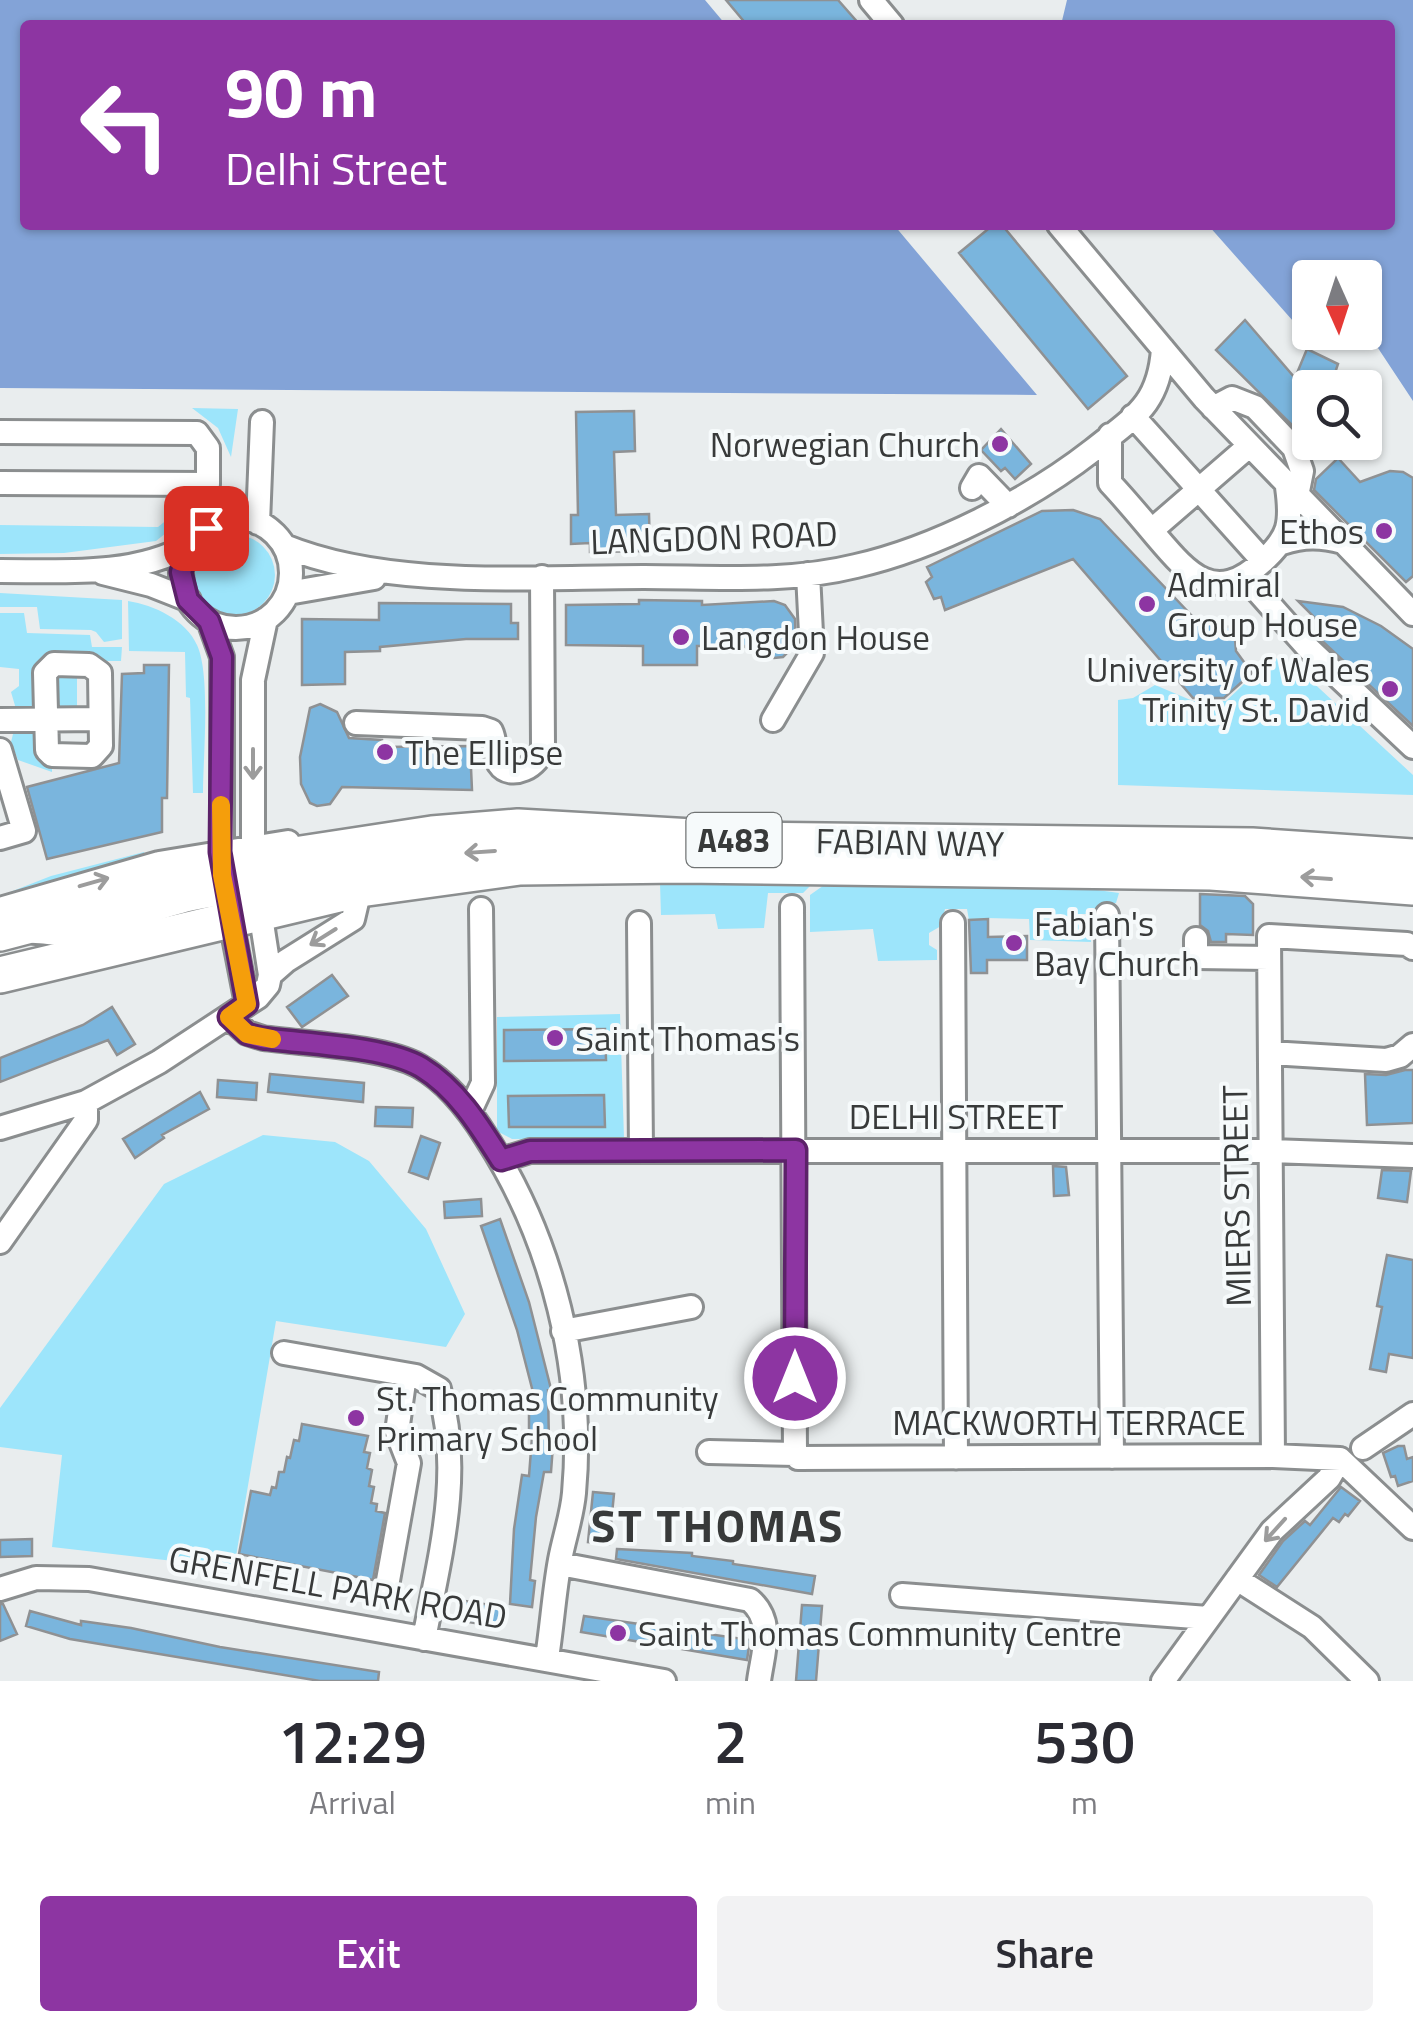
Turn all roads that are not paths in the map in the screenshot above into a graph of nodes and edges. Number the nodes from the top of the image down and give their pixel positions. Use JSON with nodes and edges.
{"nodes":[{"id":1,"x":871,"y":0,"type":"edge"},
{"id":2,"x":888,"y":20,"type":"edge"},
{"id":3,"x":1063,"y":230,"type":"edge"},
{"id":4,"x":1163,"y":350,"type":"junction"},
{"id":5,"x":1208,"y":403,"type":"junction"},
{"id":6,"x":1142,"y":408,"type":"junction"},
{"id":7,"x":262,"y":422,"type":"dead end"},
{"id":8,"x":0,"y":432,"type":"edge"},
{"id":9,"x":1110,"y":436,"type":"junction"},
{"id":10,"x":1248,"y":446,"type":"junction"},
{"id":11,"x":1063,"y":473,"type":"junction"},
{"id":12,"x":1110,"y":482,"type":"junction"},
{"id":13,"x":0,"y":483,"type":"edge"},
{"id":14,"x":208,"y":484,"type":"junction"},
{"id":15,"x":972,"y":488,"type":"dead end"},
{"id":16,"x":1200,"y":488,"type":"junction"},
{"id":17,"x":1292,"y":491,"type":"junction"},
{"id":18,"x":1008,"y":506,"type":"junction"},
{"id":19,"x":218,"y":522,"type":"junction"},
{"id":20,"x":258,"y":523,"type":"junction"},
{"id":21,"x":1152,"y":530,"type":"junction"},
{"id":22,"x":1342,"y":542,"type":"junction"},
{"id":23,"x":1282,"y":543,"type":"junction"},
{"id":24,"x":190,"y":545,"type":"junction"},
{"id":25,"x":284,"y":546,"type":"junction"},
{"id":26,"x":1263,"y":561,"type":"junction"},
{"id":27,"x":0,"y":571,"type":"edge"},
{"id":28,"x":94,"y":571,"type":"junction"},
{"id":29,"x":407,"y":574,"type":"junction"},
{"id":30,"x":808,"y":574,"type":"junction"},
{"id":31,"x":542,"y":577,"type":"junction"},
{"id":32,"x":1245,"y":577,"type":"junction"},
{"id":33,"x":288,"y":593,"type":"junction"},
{"id":34,"x":188,"y":600,"type":"junction"},
{"id":35,"x":1413,"y":614,"type":"edge"},
{"id":36,"x":266,"y":619,"type":"junction"},
{"id":37,"x":209,"y":621,"type":"junction"},
{"id":38,"x":46,"y":719,"type":"junction"},
{"id":39,"x":100,"y":719,"type":"junction"},
{"id":40,"x":0,"y":720,"type":"edge"},
{"id":41,"x":773,"y":720,"type":"dead end"},
{"id":42,"x":356,"y":723,"type":"dead end"},
{"id":43,"x":1413,"y":747,"type":"edge"},
{"id":44,"x":0,"y":750,"type":"edge"},
{"id":45,"x":0,"y":838,"type":"edge"},
{"id":46,"x":1413,"y":840,"type":"edge"},
{"id":47,"x":1413,"y":857,"type":"edge"},
{"id":48,"x":681,"y":865,"type":"junction"},
{"id":49,"x":240,"y":881,"type":"junction"},
{"id":50,"x":1413,"y":886,"type":"edge"},
{"id":51,"x":360,"y":889,"type":"junction"},
{"id":52,"x":792,"y":907,"type":"dead end"},
{"id":53,"x":481,"y":910,"type":"dead end"},
{"id":54,"x":1107,"y":915,"type":"dead end"},
{"id":55,"x":638,"y":923,"type":"dead end"},
{"id":56,"x":953,"y":923,"type":"dead end"},
{"id":57,"x":4,"y":924,"type":"edge"},
{"id":58,"x":1196,"y":939,"type":"dead end"},
{"id":59,"x":1269,"y":947,"type":"junction"},
{"id":60,"x":1413,"y":948,"type":"edge"},
{"id":61,"x":0,"y":975,"type":"edge"},
{"id":62,"x":270,"y":975,"type":"junction"},
{"id":63,"x":238,"y":1010,"type":"junction"},
{"id":64,"x":1413,"y":1044,"type":"edge"},
{"id":65,"x":1270,"y":1053,"type":"junction"},
{"id":66,"x":86,"y":1102,"type":"junction"},
{"id":67,"x":470,"y":1111,"type":"junction"},
{"id":68,"x":0,"y":1128,"type":"edge"},
{"id":69,"x":641,"y":1150,"type":"junction"},
{"id":70,"x":796,"y":1150,"type":"junction"},
{"id":71,"x":955,"y":1150,"type":"junction"},
{"id":72,"x":1271,"y":1151,"type":"junction"},
{"id":73,"x":1109,"y":1152,"type":"junction"},
{"id":74,"x":1413,"y":1156,"type":"edge"},
{"id":75,"x":501,"y":1160,"type":"junction"},
{"id":76,"x":0,"y":1242,"type":"edge"},
{"id":77,"x":692,"y":1308,"type":"dead end"},
{"id":78,"x":563,"y":1331,"type":"junction"},
{"id":79,"x":284,"y":1353,"type":"dead end"},
{"id":80,"x":405,"y":1374,"type":"junction"},
{"id":81,"x":1413,"y":1414,"type":"edge"},
{"id":82,"x":1363,"y":1448,"type":"dead end"},
{"id":83,"x":709,"y":1452,"type":"dead end"},
{"id":84,"x":796,"y":1456,"type":"junction"},
{"id":85,"x":1273,"y":1456,"type":"junction"},
{"id":86,"x":1112,"y":1457,"type":"junction"},
{"id":87,"x":956,"y":1458,"type":"junction"},
{"id":88,"x":1340,"y":1459,"type":"junction"},
{"id":89,"x":1413,"y":1528,"type":"edge"},
{"id":90,"x":560,"y":1564,"type":"junction"},
{"id":91,"x":1237,"y":1580,"type":"junction"},
{"id":92,"x":386,"y":1586,"type":"dead end"},
{"id":93,"x":0,"y":1589,"type":"edge"},
{"id":94,"x":902,"y":1595,"type":"dead end"},
{"id":95,"x":1208,"y":1618,"type":"junction"},
{"id":96,"x":424,"y":1639,"type":"junction"},
{"id":97,"x":547,"y":1658,"type":"junction"},
{"id":98,"x":664,"y":1681,"type":"edge"},
{"id":99,"x":760,"y":1681,"type":"edge"},
{"id":100,"x":1163,"y":1681,"type":"edge"},
{"id":101,"x":1367,"y":1681,"type":"edge"}],
"edges":[{"from":1,"to":2,"type":"street"},
{"from":3,"to":4,"type":"street"},
{"from":4,"to":5,"type":"street"},
{"from":4,"to":6,"type":"street"},
{"from":5,"to":6,"type":"street"},
{"from":5,"to":10,"type":"street"},
{"from":5,"to":17,"type":"street"},
{"from":6,"to":9,"type":"street","name":"LANGDON ROAD"},
{"from":6,"to":16,"type":"street"},
{"from":7,"to":20,"type":"street"},
{"from":8,"to":14,"type":"street"},
{"from":9,"to":11,"type":"street","name":"LANGDON ROAD"},
{"from":9,"to":12,"type":"street"},
{"from":10,"to":16,"type":"street"},
{"from":10,"to":17,"type":"street"},
{"from":11,"to":12,"type":"street"},
{"from":11,"to":18,"type":"street","name":"LANGDON ROAD"},
{"from":12,"to":21,"type":"street"},
{"from":13,"to":14,"type":"street"},
{"from":14,"to":19,"type":"street"},
{"from":15,"to":18,"type":"street"},
{"from":16,"to":21,"type":"street"},
{"from":16,"to":26,"type":"street"},
{"from":17,"to":22,"type":"street"},
{"from":17,"to":23,"type":"street"},
{"from":18,"to":30,"type":"street","name":"LANGDON ROAD"},
{"from":19,"to":20,"type":"street"},
{"from":19,"to":24,"type":"street"},
{"from":20,"to":25,"type":"street"},
{"from":21,"to":32,"type":"street"},
{"from":22,"to":23,"type":"street"},
{"from":22,"to":35,"type":"street"},
{"from":23,"to":26,"type":"street"},
{"from":24,"to":28,"type":"street"},
{"from":24,"to":34,"type":"street"},
{"from":25,"to":29,"type":"street","name":"LANGDON ROAD"},
{"from":25,"to":33,"type":"street"},
{"from":26,"to":32,"type":"street"},
{"from":27,"to":28,"type":"street"},
{"from":28,"to":34,"type":"street"},
{"from":29,"to":31,"type":"street","name":"LANGDON ROAD"},
{"from":29,"to":33,"type":"street","name":"LANGDON ROAD"},
{"from":30,"to":31,"type":"street","name":"LANGDON ROAD"},
{"from":30,"to":41,"type":"street"},
{"from":31,"to":42,"type":"street"},
{"from":32,"to":43,"type":"street"},
{"from":33,"to":36,"type":"street"},
{"from":34,"to":37,"type":"street"},
{"from":36,"to":37,"type":"street"},
{"from":36,"to":49,"type":"street","one_way":true},
{"from":37,"to":49,"type":"street"},
{"from":38,"to":39,"type":"street"},
{"from":38,"to":39,"type":"street"},
{"from":38,"to":39,"type":"street"},
{"from":38,"to":40,"type":"street"},
{"from":44,"to":45,"type":"street"},
{"from":46,"to":49,"type":"street"},
{"from":47,"to":49,"type":"highway","name":"FABIAN WAY","number":"A483"},
{"from":48,"to":49,"type":"street","one_way":true},
{"from":50,"to":48,"type":"highway","name":"FABIAN WAY","number":"A483","one_way":true},
{"from":48,"to":51,"type":"highway","name":"FABIAN WAY","number":"A483"},
{"from":49,"to":51,"type":"highway","name":"FABIAN WAY","number":"A483"},
{"from":57,"to":49,"type":"highway","name":"FABIAN WAY","number":"A483","one_way":true},
{"from":49,"to":61,"type":"highway","name":"FABIAN WAY","number":"A483"},
{"from":49,"to":62,"type":"street"},
{"from":49,"to":63,"type":"street"},
{"from":51,"to":62,"type":"street","one_way":true},
{"from":52,"to":70,"type":"street"},
{"from":53,"to":67,"type":"street"},
{"from":54,"to":73,"type":"street"},
{"from":55,"to":69,"type":"street"},
{"from":56,"to":71,"type":"street"},
{"from":58,"to":59,"type":"street"},
{"from":59,"to":60,"type":"street"},
{"from":59,"to":65,"type":"street","name":"MIERS STREET"},
{"from":62,"to":63,"type":"street"},
{"from":63,"to":66,"type":"street"},
{"from":63,"to":67,"type":"street"},
{"from":64,"to":65,"type":"street"},
{"from":65,"to":72,"type":"street","name":"MIERS STREET"},
{"from":66,"to":68,"type":"street"},
{"from":66,"to":76,"type":"street"},
{"from":67,"to":75,"type":"street"},
{"from":69,"to":70,"type":"street","name":"DELHI STREET"},
{"from":69,"to":75,"type":"street","name":"DELHI STREET"},
{"from":70,"to":71,"type":"street","name":"DELHI STREET"},
{"from":70,"to":84,"type":"street"},
{"from":71,"to":73,"type":"street","name":"DELHI STREET"},
{"from":71,"to":87,"type":"street"},
{"from":72,"to":73,"type":"street","name":"DELHI STREET"},
{"from":72,"to":74,"type":"street","name":"DELHI STREET"},
{"from":72,"to":85,"type":"street","name":"MIERS STREET"},
{"from":73,"to":86,"type":"street"},
{"from":75,"to":78,"type":"street"},
{"from":77,"to":78,"type":"street"},
{"from":78,"to":90,"type":"street"},
{"from":79,"to":80,"type":"street"},
{"from":80,"to":92,"type":"street"},
{"from":80,"to":96,"type":"street"},
{"from":81,"to":82,"type":"street"},
{"from":83,"to":84,"type":"street","name":"MACKWORTH TERRACE"},
{"from":84,"to":87,"type":"street","name":"MACKWORTH TERRACE"},
{"from":85,"to":86,"type":"street","name":"MACKWORTH TERRACE"},
{"from":85,"to":88,"type":"street","name":"MACKWORTH TERRACE"},
{"from":86,"to":87,"type":"street","name":"MACKWORTH TERRACE"},
{"from":88,"to":89,"type":"street"},
{"from":88,"to":91,"type":"street","one_way":true},
{"from":90,"to":97,"type":"street"},
{"from":90,"to":99,"type":"street"},
{"from":91,"to":95,"type":"street"},
{"from":91,"to":101,"type":"street"},
{"from":93,"to":96,"type":"street","name":"GRENFELL PARK ROAD"},
{"from":94,"to":95,"type":"street"},
{"from":95,"to":100,"type":"street"},
{"from":96,"to":97,"type":"street","name":"GRENFELL PARK ROAD"},
{"from":97,"to":98,"type":"street","name":"GRENFELL PARK ROAD"}]}
